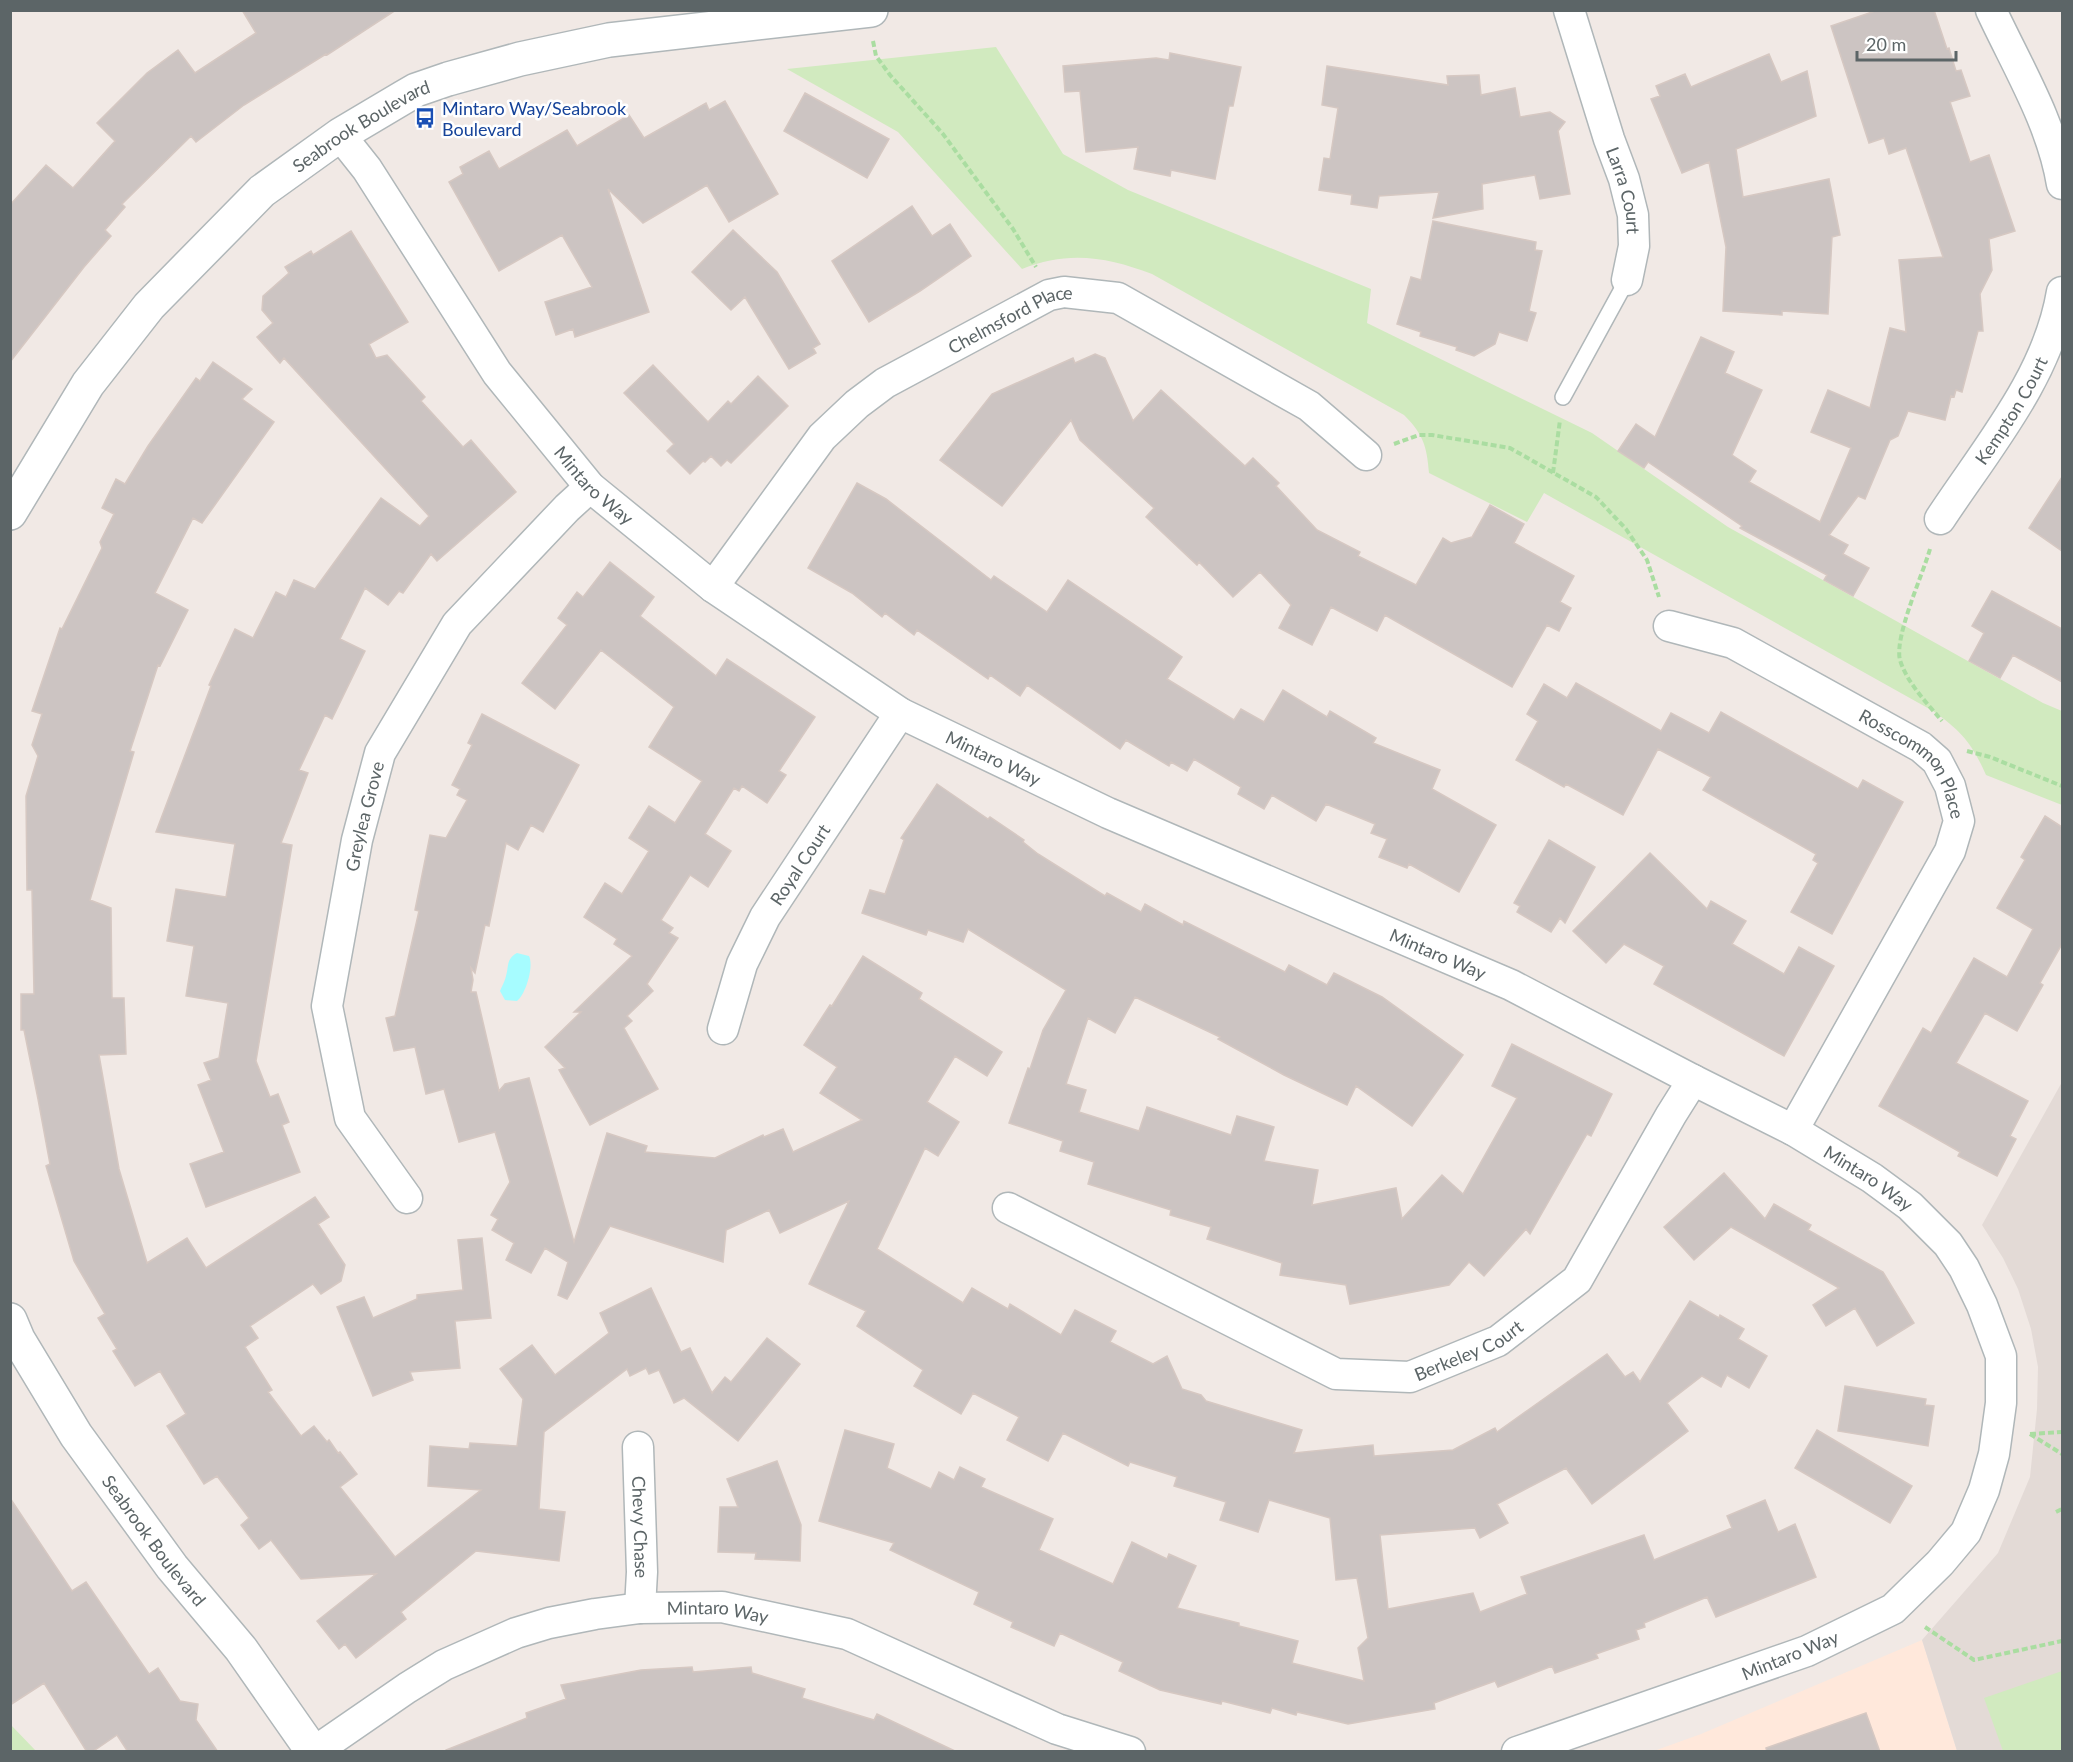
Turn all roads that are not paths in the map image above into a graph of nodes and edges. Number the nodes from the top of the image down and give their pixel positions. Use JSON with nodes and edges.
{"nodes":[{"id":1,"x":1569,"y":10,"type":"edge"},
{"id":2,"x":1991,"y":10,"type":"edge"},
{"id":3,"x":869,"y":11,"type":"edge"},
{"id":4,"x":340,"y":135,"type":"junction"},
{"id":5,"x":2062,"y":184,"type":"edge"},
{"id":6,"x":1627,"y":280,"type":"joint"},
{"id":7,"x":2062,"y":292,"type":"edge"},
{"id":8,"x":1563,"y":397,"type":"road end"},
{"id":9,"x":1366,"y":455,"type":"road end"},
{"id":10,"x":590,"y":487,"type":"junction"},
{"id":11,"x":10,"y":513,"type":"edge"},
{"id":12,"x":1940,"y":519,"type":"road end"},
{"id":13,"x":713,"y":587,"type":"junction"},
{"id":14,"x":1669,"y":626,"type":"road end"},
{"id":15,"x":900,"y":713,"type":"junction"},
{"id":16,"x":723,"y":1029,"type":"dead end"},
{"id":17,"x":1693,"y":1080,"type":"junction"},
{"id":18,"x":1793,"y":1130,"type":"junction"},
{"id":19,"x":407,"y":1198,"type":"dead end"},
{"id":20,"x":1008,"y":1208,"type":"dead end"},
{"id":21,"x":13,"y":1334,"type":"edge"},
{"id":22,"x":638,"y":1447,"type":"dead end"},
{"id":23,"x":640,"y":1608,"type":"junction"},
{"id":24,"x":1052,"y":1740,"type":"edge"},
{"id":25,"x":313,"y":1752,"type":"edge"},
{"id":26,"x":1130,"y":1752,"type":"edge"},
{"id":27,"x":1517,"y":1752,"type":"edge"}],
"edges":[{"from":1,"to":6,"type":"street","name":"Larra Court"},
{"from":2,"to":5,"type":"street"},
{"from":3,"to":4,"type":"street","name":"Seabrook Boulevard"},
{"from":4,"to":10,"type":"street","name":"Mintaro Way"},
{"from":4,"to":11,"type":"street","name":"Seabrook Boulevard"},
{"from":6,"to":8,"type":"lane","name":"Larra Court"},
{"from":7,"to":12,"type":"street","name":"Kempton Court"},
{"from":9,"to":13,"type":"street","name":"Chelmsford Place"},
{"from":10,"to":13,"type":"street","name":"Mintaro Way"},
{"from":10,"to":19,"type":"street","name":"Greylea Grove"},
{"from":13,"to":15,"type":"street","name":"Mintaro Way"},
{"from":14,"to":18,"type":"street","name":"Rosscommon Place"},
{"from":15,"to":16,"type":"street","name":"Royal Court"},
{"from":15,"to":17,"type":"street","name":"Mintaro Way"},
{"from":17,"to":18,"type":"street","name":"Mintaro Way"},
{"from":17,"to":20,"type":"street","name":"Berkeley Court"},
{"from":18,"to":27,"type":"street","name":"Mintaro Way"},
{"from":21,"to":25,"type":"street","name":"Seabrook Boulevard"},
{"from":22,"to":23,"type":"street","name":"Chevy Chase"},
{"from":23,"to":24,"type":"street","name":"Mintaro Way"},
{"from":23,"to":25,"type":"street","name":"Mintaro Way"},
{"from":24,"to":26,"type":"street","name":"Mintaro Way"}]}
